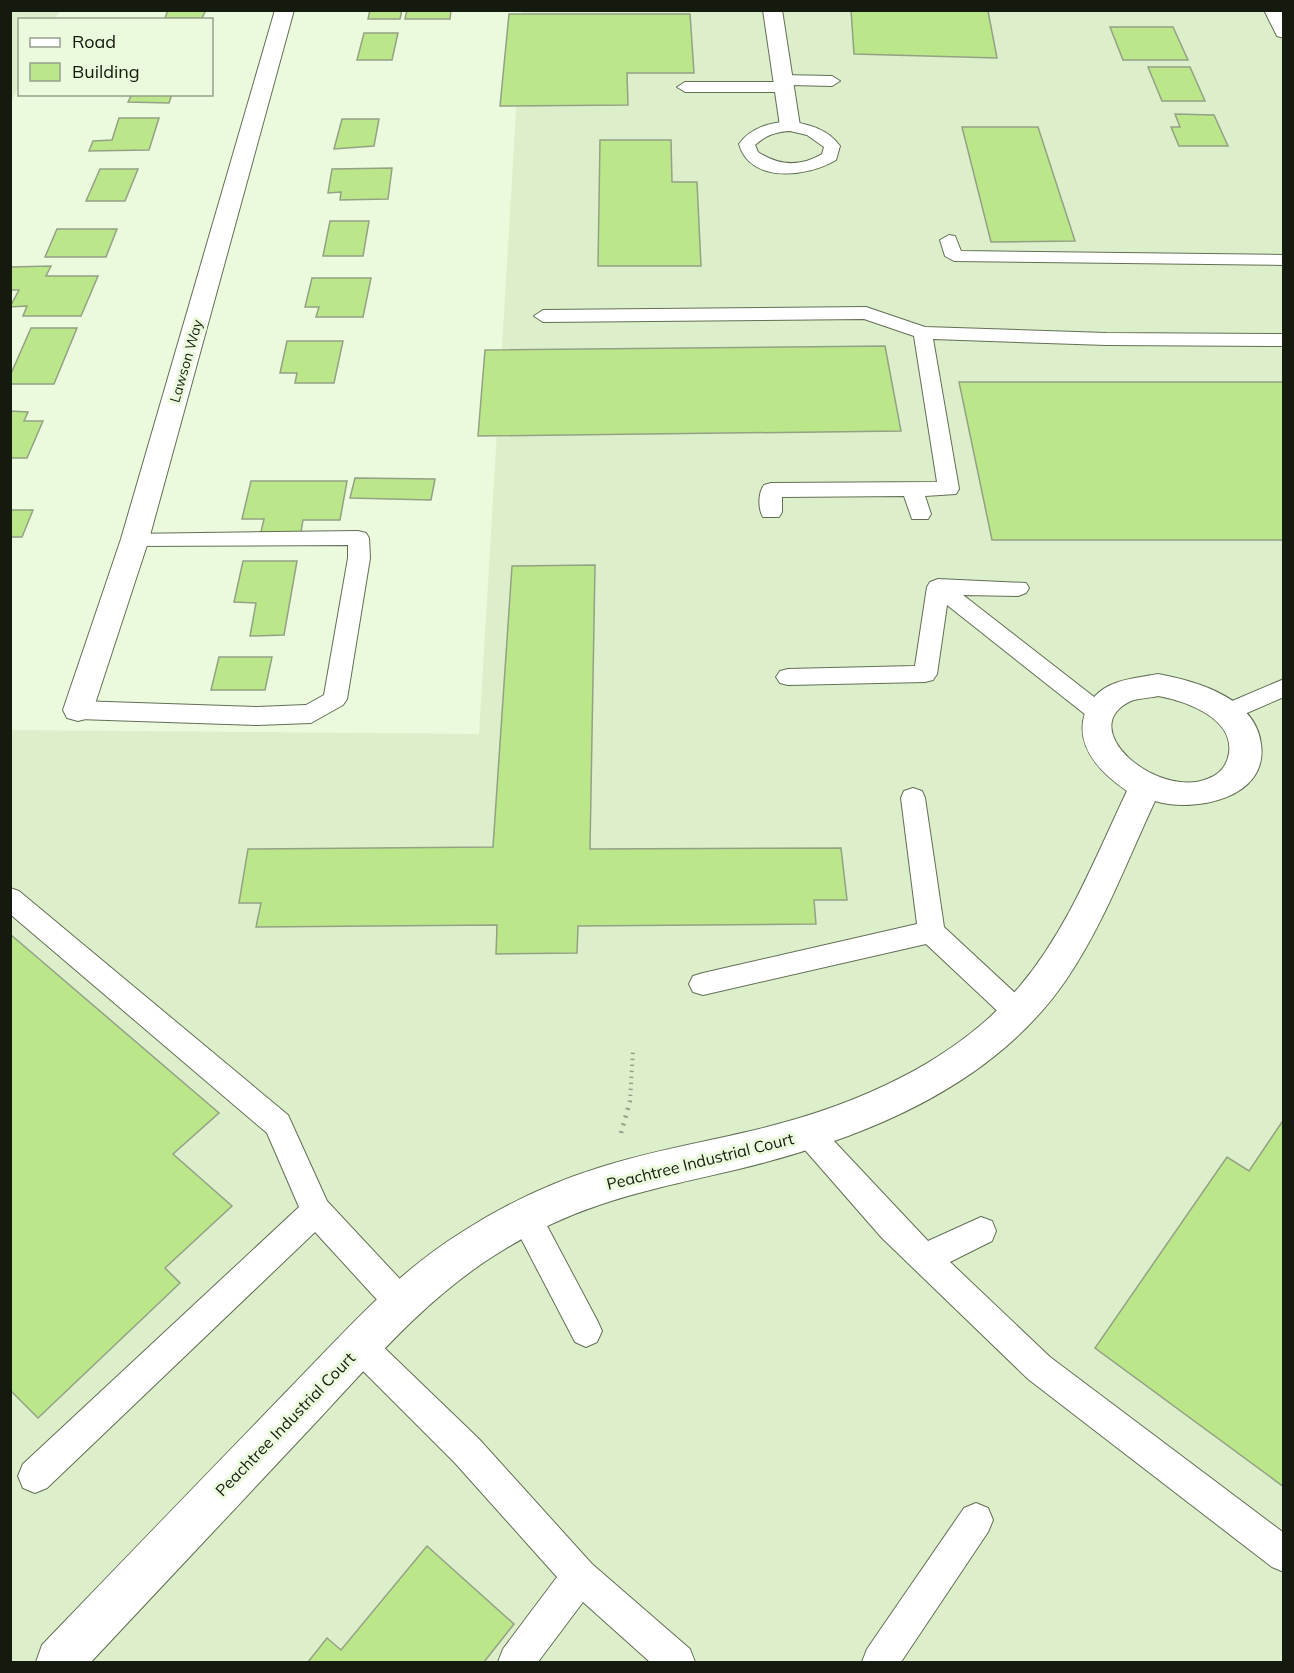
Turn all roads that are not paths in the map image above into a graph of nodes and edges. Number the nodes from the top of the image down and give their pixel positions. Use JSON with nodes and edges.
{"nodes":[{"id":1,"x":285,"y":10,"type":"edge"},
{"id":2,"x":772,"y":10,"type":"edge"},
{"id":3,"x":1273,"y":10,"type":"edge"},
{"id":4,"x":1284,"y":32,"type":"edge"},
{"id":5,"x":832,"y":81,"type":"dead end"},
{"id":6,"x":783,"y":83,"type":"junction"},
{"id":7,"x":685,"y":87,"type":"dead end"},
{"id":8,"x":789,"y":126,"type":"dead end"},
{"id":9,"x":949,"y":240,"type":"dead end"},
{"id":10,"x":1284,"y":260,"type":"edge"},
{"id":11,"x":543,"y":316,"type":"dead end"},
{"id":12,"x":923,"y":333,"type":"junction"},
{"id":13,"x":1284,"y":340,"type":"edge"},
{"id":14,"x":914,"y":489,"type":"junction"},
{"id":15,"x":771,"y":512,"type":"dead end"},
{"id":16,"x":920,"y":514,"type":"dead end"},
{"id":17,"x":135,"y":539,"type":"junction"},
{"id":18,"x":938,"y":587,"type":"junction"},
{"id":19,"x":1018,"y":588,"type":"dead end"},
{"id":20,"x":788,"y":677,"type":"dead end"},
{"id":21,"x":1284,"y":687,"type":"edge"},
{"id":22,"x":78,"y":710,"type":"joint"},
{"id":23,"x":1099,"y":713,"type":"junction"},
{"id":24,"x":1226,"y":713,"type":"junction"},
{"id":25,"x":1145,"y":787,"type":"junction"},
{"id":26,"x":913,"y":798,"type":"dead end"},
{"id":27,"x":10,"y":898,"type":"edge"},
{"id":28,"x":931,"y":932,"type":"junction"},
{"id":29,"x":703,"y":984,"type":"dead end"},
{"id":30,"x":1017,"y":1012,"type":"junction"},
{"id":31,"x":808,"y":1133,"type":"junction"},
{"id":32,"x":315,"y":1211,"type":"junction"},
{"id":33,"x":526,"y":1217,"type":"junction"},
{"id":34,"x":981,"y":1231,"type":"dead end"},
{"id":35,"x":925,"y":1258,"type":"junction"},
{"id":36,"x":402,"y":1304,"type":"junction"},
{"id":37,"x":586,"y":1331,"type":"dead end"},
{"id":38,"x":360,"y":1346,"type":"junction"},
{"id":39,"x":35,"y":1476,"type":"dead end"},
{"id":40,"x":976,"y":1520,"type":"dead end"},
{"id":41,"x":1284,"y":1555,"type":"edge"},
{"id":42,"x":580,"y":1576,"type":"junction"},
{"id":43,"x":59,"y":1662,"type":"edge"},
{"id":44,"x":516,"y":1662,"type":"edge"},
{"id":45,"x":677,"y":1662,"type":"edge"},
{"id":46,"x":880,"y":1662,"type":"edge"}],
"edges":[{"from":1,"to":17,"type":"street","name":"Lawson Way"},
{"from":2,"to":6,"type":"street"},
{"from":3,"to":4,"type":"street"},
{"from":5,"to":6,"type":"lane"},
{"from":6,"to":7,"type":"lane"},
{"from":6,"to":8,"type":"street"},
{"from":9,"to":10,"type":"lane"},
{"from":11,"to":12,"type":"lane"},
{"from":12,"to":13,"type":"lane"},
{"from":12,"to":14,"type":"lane"},
{"from":14,"to":15,"type":"lane"},
{"from":14,"to":16,"type":"lane"},
{"from":17,"to":22,"type":"street","name":"Lawson Way"},
{"from":17,"to":22,"type":"lane"},
{"from":18,"to":19,"type":"lane"},
{"from":18,"to":20,"type":"lane"},
{"from":18,"to":23,"type":"lane"},
{"from":21,"to":24,"type":"lane"},
{"from":23,"to":24,"type":"street"},
{"from":23,"to":25,"type":"street"},
{"from":24,"to":25,"type":"street"},
{"from":25,"to":30,"type":"street","name":"Peachtree Industrial Court"},
{"from":26,"to":28,"type":"lane"},
{"from":27,"to":32,"type":"lane"},
{"from":28,"to":29,"type":"lane"},
{"from":28,"to":30,"type":"lane"},
{"from":30,"to":31,"type":"street","name":"Peachtree Industrial Court"},
{"from":31,"to":33,"type":"street","name":"Peachtree Industrial Court"},
{"from":31,"to":35,"type":"lane"},
{"from":32,"to":36,"type":"lane"},
{"from":32,"to":39,"type":"lane"},
{"from":33,"to":36,"type":"street","name":"Peachtree Industrial Court"},
{"from":33,"to":37,"type":"lane"},
{"from":34,"to":35,"type":"lane"},
{"from":35,"to":41,"type":"lane"},
{"from":36,"to":38,"type":"street","name":"Peachtree Industrial Court"},
{"from":38,"to":42,"type":"lane"},
{"from":38,"to":43,"type":"street","name":"Peachtree Industrial Court"},
{"from":40,"to":46,"type":"lane"},
{"from":42,"to":44,"type":"lane"},
{"from":42,"to":45,"type":"lane"}]}
